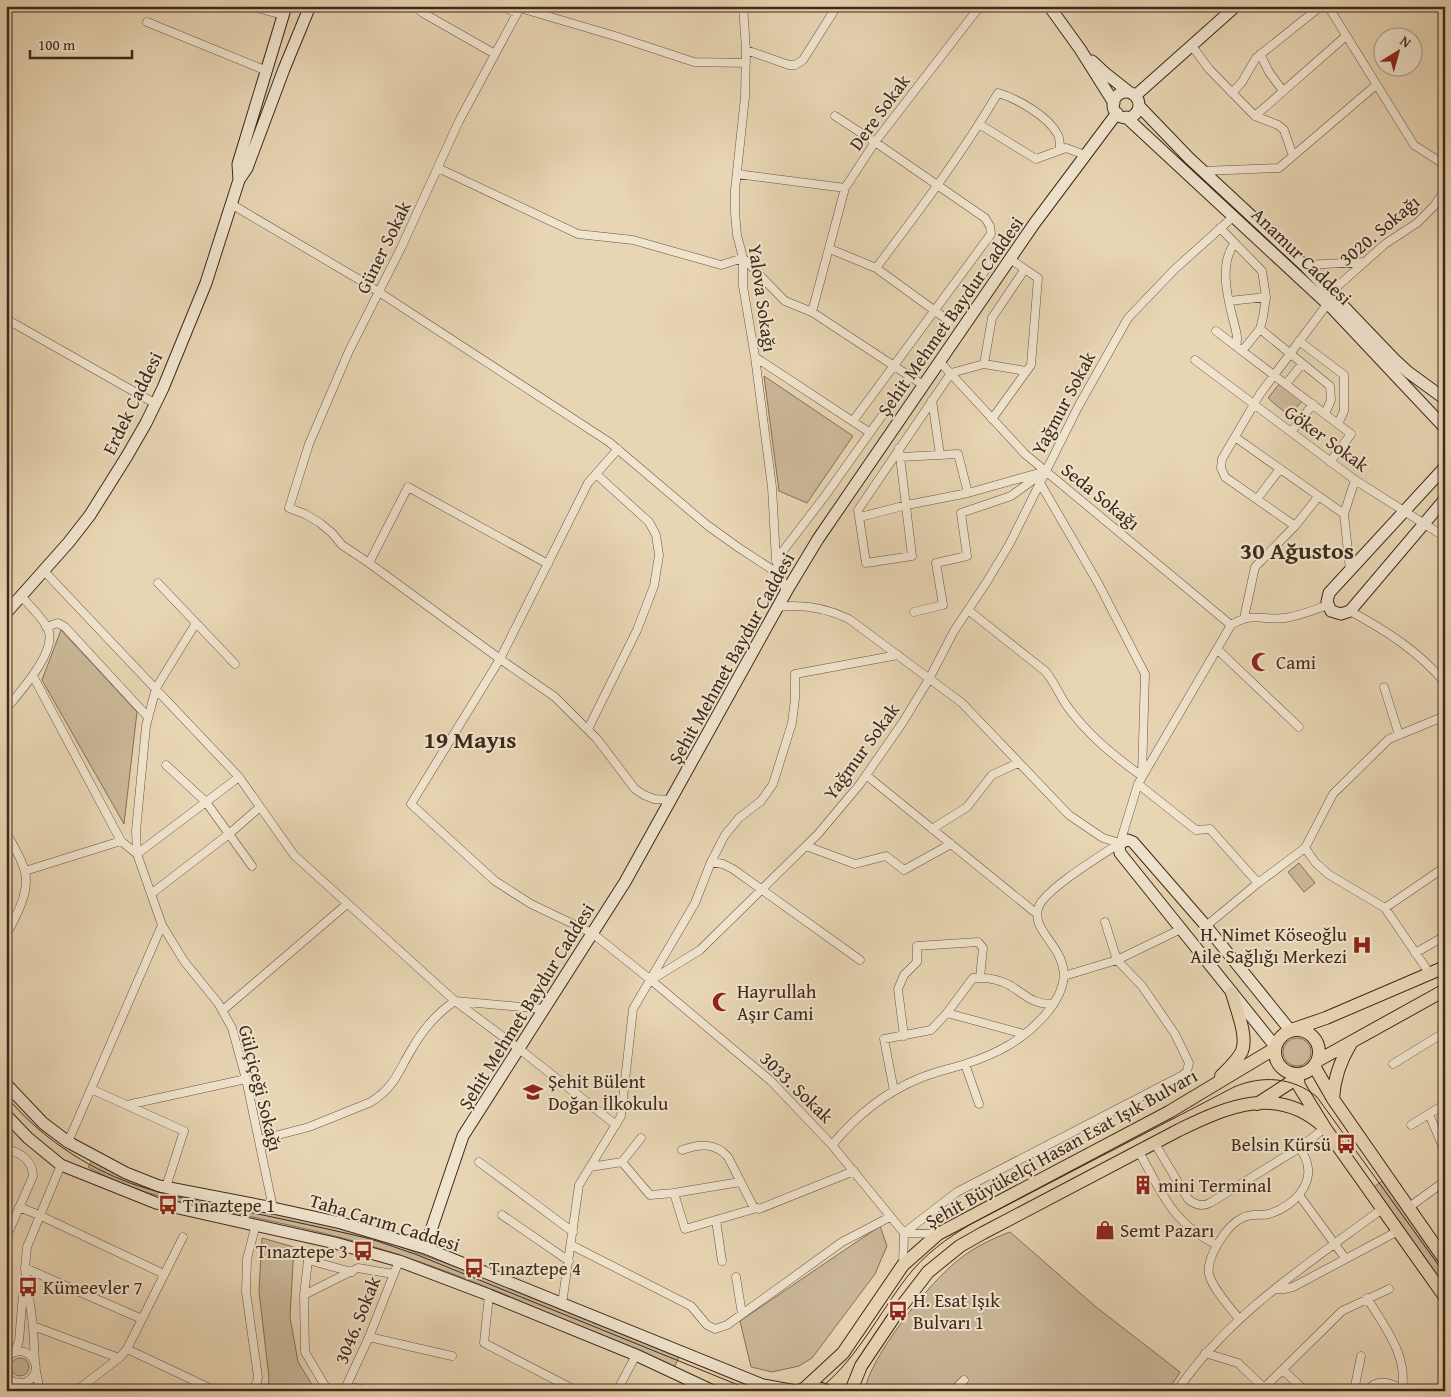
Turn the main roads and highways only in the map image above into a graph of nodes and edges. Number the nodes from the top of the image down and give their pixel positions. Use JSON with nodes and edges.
{"nodes":[{"id":1,"x":1445,"y":967,"type":"edge"},
{"id":2,"x":1444,"y":991,"type":"edge"},
{"id":3,"x":1232,"y":993,"type":"road end"},
{"id":4,"x":1292,"y":1030,"type":"junction"},
{"id":5,"x":1351,"y":1043,"type":"junction"},
{"id":6,"x":1274,"y":1048,"type":"junction"},
{"id":7,"x":1316,"y":1063,"type":"junction"},
{"id":8,"x":1296,"y":1074,"type":"junction"},
{"id":9,"x":1208,"y":1088,"type":"junction"},
{"id":10,"x":1333,"y":1100,"type":"junction"},
{"id":11,"x":1257,"y":1104,"type":"junction"},
{"id":12,"x":1325,"y":1128,"type":"junction"},
{"id":13,"x":1445,"y":1260,"type":"edge"},
{"id":14,"x":1445,"y":1297,"type":"edge"},
{"id":15,"x":854,"y":1388,"type":"edge"},
{"id":16,"x":800,"y":1390,"type":"edge"},
{"id":17,"x":827,"y":1391,"type":"edge"}],
"edges":[{"from":1,"to":4,"type":"main road"},
{"from":2,"to":5,"type":"main road"},
{"from":3,"to":9,"type":"main road"},
{"from":4,"to":6,"type":"main road"},
{"from":4,"to":7,"type":"main road"},
{"from":5,"to":7,"type":"main road"},
{"from":5,"to":10,"type":"main road"},
{"from":6,"to":8,"type":"main road"},
{"from":6,"to":9,"type":"main road","name":"Şehit Büyükelçi Hasan Esat Işık Bulvarı"},
{"from":7,"to":8,"type":"main road"},
{"from":7,"to":10,"type":"main road"},
{"from":8,"to":11,"type":"main road"},
{"from":8,"to":12,"type":"main road"},
{"from":9,"to":16,"type":"main road","name":"Şehit Büyükelçi Hasan Esat Işık Bulvarı"},
{"from":10,"to":13,"type":"main road"},
{"from":11,"to":12,"type":"main road","name":"Şehit Büyükelçi Hasan Esat Işık Bulvarı"},
{"from":11,"to":15,"type":"main road","name":"Şehit Büyükelçi Hasan Esat Işık Bulvarı"},
{"from":12,"to":14,"type":"main road"},
{"from":16,"to":17,"type":"main road"}]}
